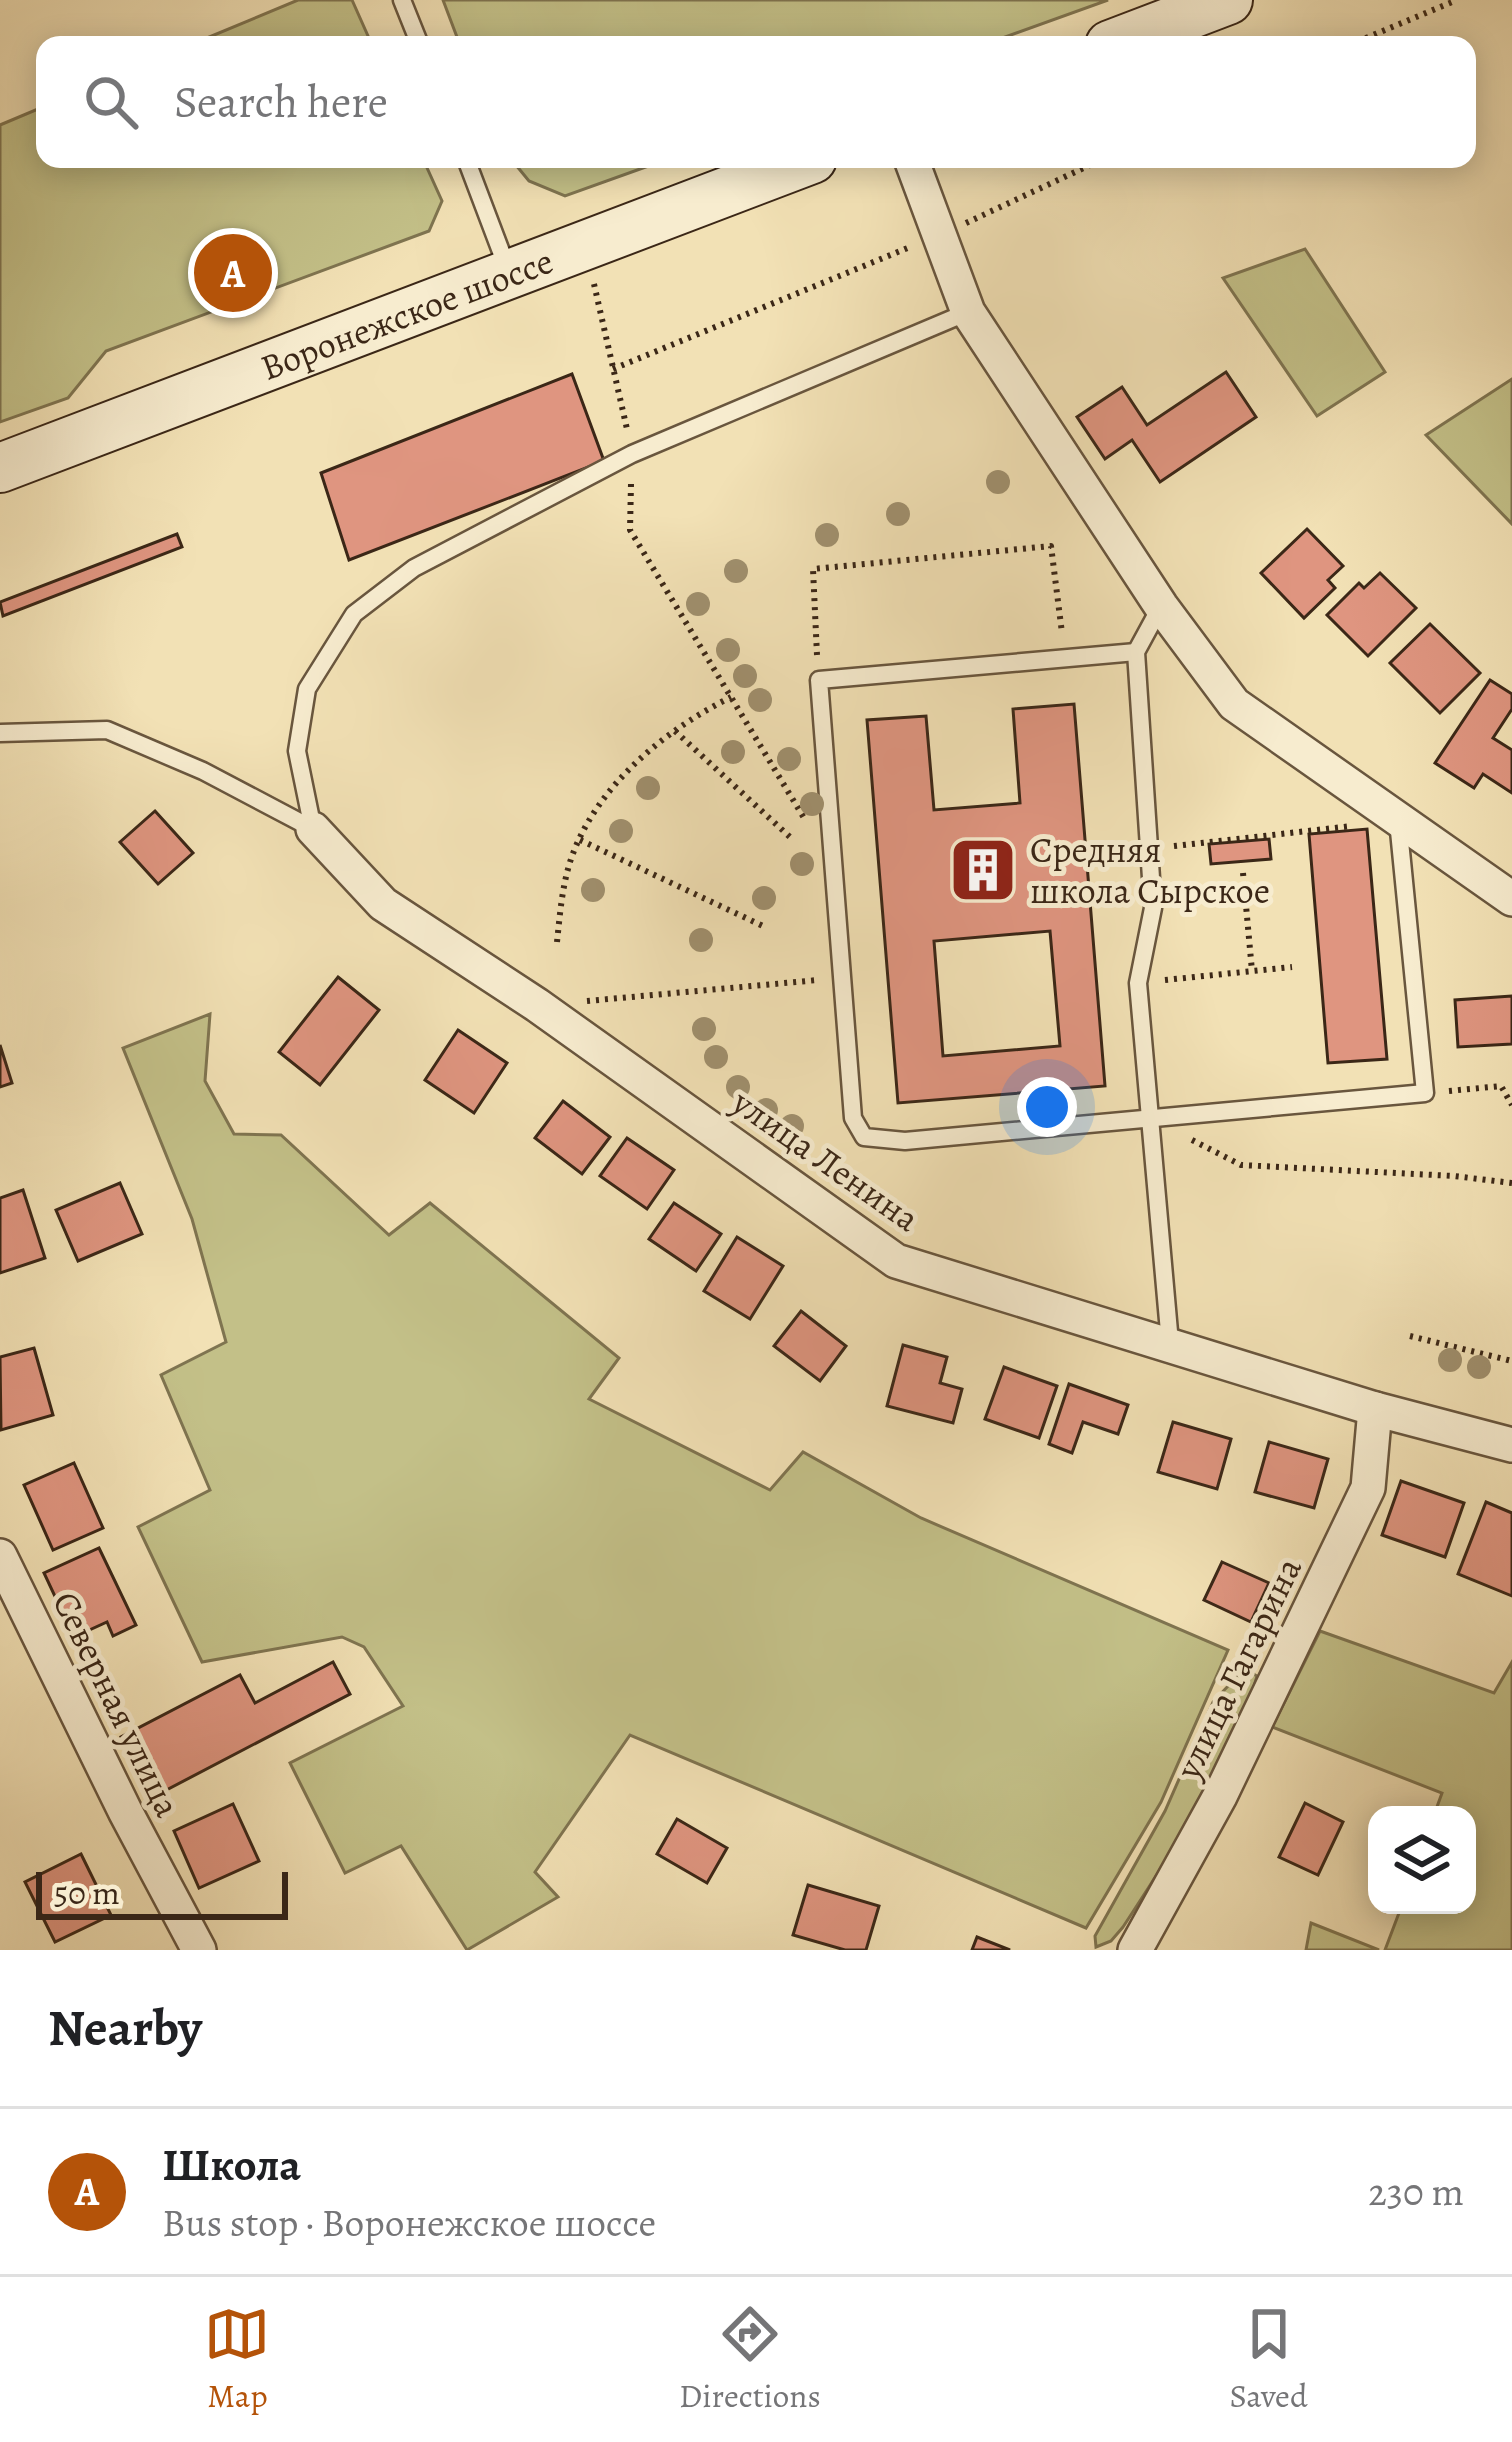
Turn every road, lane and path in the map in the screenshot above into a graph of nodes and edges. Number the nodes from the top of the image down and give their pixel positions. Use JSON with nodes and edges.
{"nodes":[{"id":1,"x":402,"y":0,"type":"edge"},
{"id":2,"x":1228,"y":0,"type":"edge"},
{"id":3,"x":1457,"y":0,"type":"edge"},
{"id":4,"x":416,"y":36,"type":"edge"},
{"id":5,"x":1134,"y":36,"type":"edge"},
{"id":6,"x":1371,"y":36,"type":"edge"},
{"id":7,"x":469,"y":168,"type":"edge"},
{"id":8,"x":788,"y":168,"type":"edge"},
{"id":9,"x":914,"y":168,"type":"edge"},
{"id":10,"x":1084,"y":168,"type":"edge"},
{"id":11,"x":938,"y":236,"type":"junction"},
{"id":12,"x":585,"y":245,"type":"junction"},
{"id":13,"x":510,"y":275,"type":"junction"},
{"id":14,"x":968,"y":312,"type":"junction"},
{"id":15,"x":613,"y":368,"type":"junction"},
{"id":16,"x":632,"y":454,"type":"junction"},
{"id":17,"x":0,"y":468,"type":"edge"},
{"id":18,"x":1161,"y":606,"type":"junction"},
{"id":19,"x":1136,"y":652,"type":"junction"},
{"id":20,"x":1065,"y":660,"type":"junction"},
{"id":21,"x":819,"y":680,"type":"junction"},
{"id":22,"x":731,"y":697,"type":"junction"},
{"id":23,"x":675,"y":731,"type":"junction"},
{"id":24,"x":0,"y":733,"type":"edge"},
{"id":25,"x":1392,"y":815,"type":"junction"},
{"id":26,"x":313,"y":829,"type":"junction"},
{"id":27,"x":791,"y":838,"type":"dead end"},
{"id":28,"x":580,"y":840,"type":"junction"},
{"id":29,"x":1149,"y":848,"type":"junction"},
{"id":30,"x":830,"y":860,"type":"junction"},
{"id":31,"x":1243,"y":873,"type":"dead end"},
{"id":32,"x":1512,"y":898,"type":"edge"},
{"id":33,"x":763,"y":926,"type":"dead end"},
{"id":34,"x":557,"y":942,"type":"dead end"},
{"id":35,"x":1292,"y":967,"type":"dead end"},
{"id":36,"x":1252,"y":971,"type":"junction"},
{"id":37,"x":840,"y":978,"type":"junction"},
{"id":38,"x":1138,"y":983,"type":"junction"},
{"id":39,"x":537,"y":1005,"type":"junction"},
{"id":40,"x":1425,"y":1093,"type":"junction"},
{"id":41,"x":1512,"y":1106,"type":"edge"},
{"id":42,"x":1150,"y":1119,"type":"junction"},
{"id":43,"x":1512,"y":1183,"type":"edge"},
{"id":44,"x":1411,"y":1336,"type":"dead end"},
{"id":45,"x":1171,"y":1343,"type":"junction"},
{"id":46,"x":1512,"y":1361,"type":"edge"},
{"id":47,"x":1375,"y":1408,"type":"junction"},
{"id":48,"x":1512,"y":1444,"type":"edge"},
{"id":49,"x":0,"y":1556,"type":"edge"},
{"id":50,"x":199,"y":1950,"type":"edge"},
{"id":51,"x":1135,"y":1950,"type":"edge"}],
"edges":[{"from":1,"to":4,"type":"lane"},
{"from":2,"to":5,"type":"main road"},
{"from":3,"to":6,"type":"path"},
{"from":7,"to":13,"type":"lane"},
{"from":8,"to":12,"type":"main road","name":"Воронежское шоссе"},
{"from":9,"to":11,"type":"street"},
{"from":10,"to":11,"type":"path"},
{"from":11,"to":14,"type":"street"},
{"from":11,"to":15,"type":"path"},
{"from":12,"to":13,"type":"main road","name":"Воронежское шоссе"},
{"from":12,"to":15,"type":"path"},
{"from":13,"to":17,"type":"main road","name":"Воронежское шоссе"},
{"from":14,"to":16,"type":"lane"},
{"from":14,"to":18,"type":"street"},
{"from":15,"to":16,"type":"path"},
{"from":16,"to":22,"type":"path"},
{"from":16,"to":26,"type":"lane"},
{"from":18,"to":19,"type":"lane"},
{"from":18,"to":25,"type":"street"},
{"from":19,"to":20,"type":"lane"},
{"from":19,"to":29,"type":"lane"},
{"from":20,"to":21,"type":"lane"},
{"from":20,"to":21,"type":"path"},
{"from":21,"to":30,"type":"lane"},
{"from":22,"to":23,"type":"path"},
{"from":22,"to":30,"type":"path"},
{"from":23,"to":27,"type":"path"},
{"from":23,"to":28,"type":"path"},
{"from":24,"to":26,"type":"lane"},
{"from":25,"to":29,"type":"path"},
{"from":25,"to":32,"type":"street"},
{"from":25,"to":40,"type":"lane"},
{"from":26,"to":39,"type":"street","name":"улица Ленина"},
{"from":28,"to":33,"type":"path"},
{"from":28,"to":34,"type":"path"},
{"from":29,"to":38,"type":"lane"},
{"from":30,"to":37,"type":"lane"},
{"from":31,"to":36,"type":"path"},
{"from":35,"to":36,"type":"path"},
{"from":36,"to":38,"type":"path"},
{"from":37,"to":39,"type":"path"},
{"from":37,"to":42,"type":"lane"},
{"from":38,"to":42,"type":"lane"},
{"from":39,"to":45,"type":"street","name":"улица Ленина"},
{"from":40,"to":41,"type":"path"},
{"from":40,"to":42,"type":"lane"},
{"from":42,"to":43,"type":"path"},
{"from":42,"to":45,"type":"lane"},
{"from":44,"to":46,"type":"path"},
{"from":45,"to":47,"type":"street","name":"улица Ленина"},
{"from":47,"to":48,"type":"street","name":"улица Ленина"},
{"from":47,"to":51,"type":"street","name":"улица Гагарина"},
{"from":49,"to":50,"type":"street","name":"Северная улица"}]}
